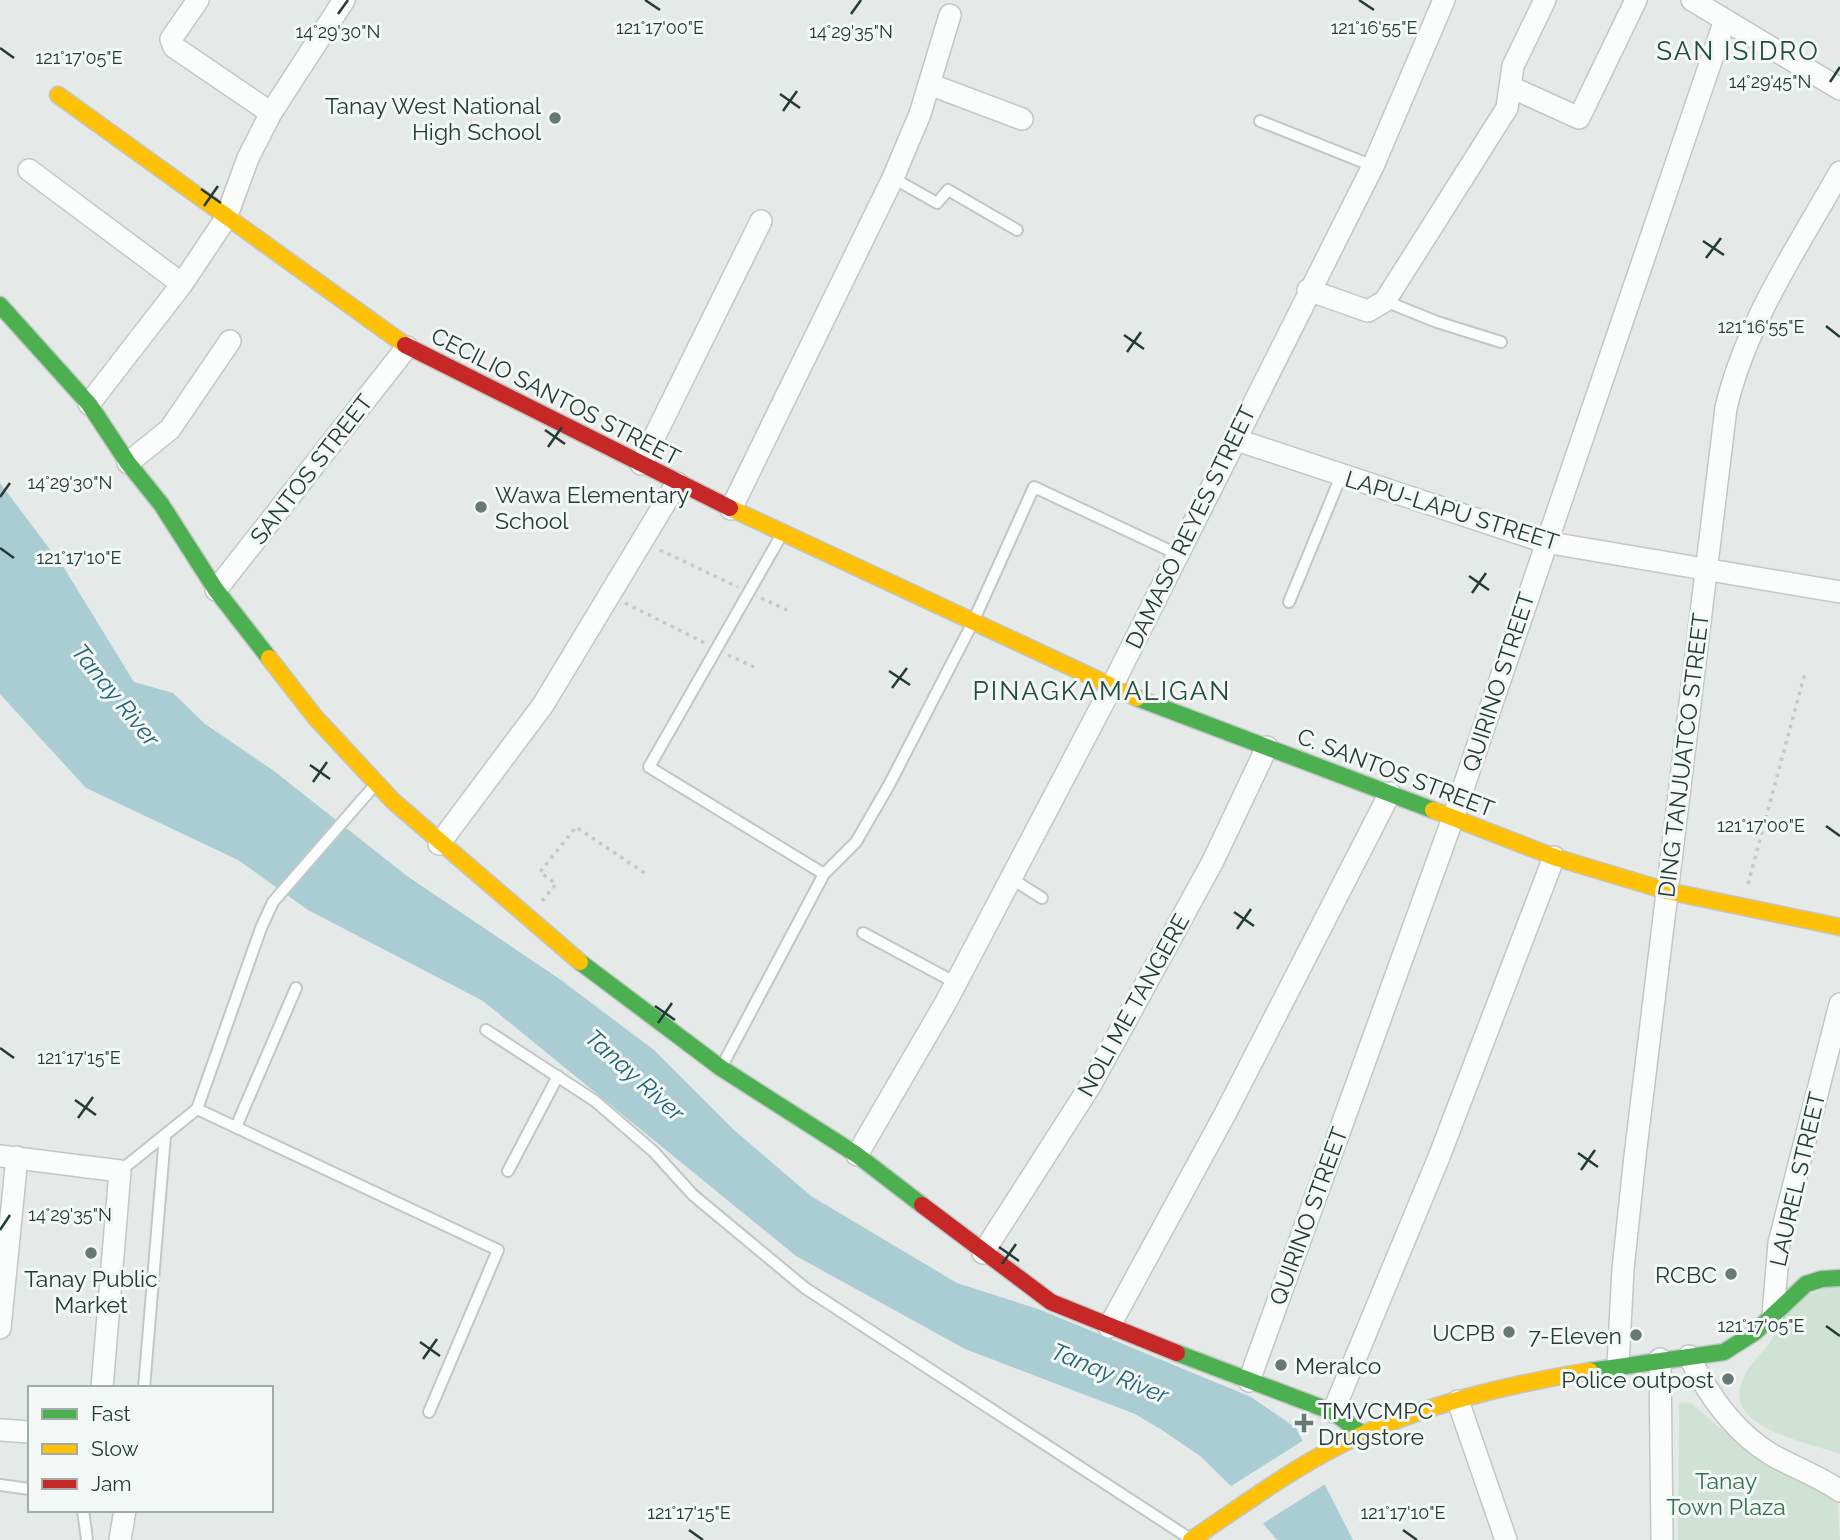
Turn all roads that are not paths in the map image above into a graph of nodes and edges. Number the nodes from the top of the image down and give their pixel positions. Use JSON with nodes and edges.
{"nodes":[{"id":1,"x":198,"y":0,"type":"edge"},
{"id":2,"x":344,"y":0,"type":"edge"},
{"id":3,"x":1444,"y":0,"type":"edge"},
{"id":4,"x":1545,"y":0,"type":"edge"},
{"id":5,"x":1636,"y":0,"type":"edge"},
{"id":6,"x":1692,"y":0,"type":"edge"},
{"id":7,"x":950,"y":15,"type":"dead end"},
{"id":8,"x":1725,"y":20,"type":"junction"},
{"id":9,"x":929,"y":84,"type":"junction"},
{"id":10,"x":1513,"y":88,"type":"junction"},
{"id":11,"x":1840,"y":89,"type":"edge"},
{"id":12,"x":58,"y":95,"type":"dead end"},
{"id":13,"x":271,"y":113,"type":"junction"},
{"id":14,"x":1022,"y":119,"type":"dead end"},
{"id":15,"x":1260,"y":121,"type":"dead end"},
{"id":16,"x":1373,"y":166,"type":"junction"},
{"id":17,"x":29,"y":170,"type":"dead end"},
{"id":18,"x":1840,"y":172,"type":"edge"},
{"id":19,"x":893,"y":178,"type":"junction"},
{"id":20,"x":226,"y":218,"type":"junction"},
{"id":21,"x":761,"y":221,"type":"dead end"},
{"id":22,"x":1017,"y":230,"type":"dead end"},
{"id":23,"x":182,"y":284,"type":"junction"},
{"id":24,"x":1308,"y":290,"type":"junction"},
{"id":25,"x":1385,"y":301,"type":"junction"},
{"id":26,"x":0,"y":305,"type":"edge"},
{"id":27,"x":230,"y":341,"type":"dead end"},
{"id":28,"x":1501,"y":342,"type":"dead end"},
{"id":29,"x":407,"y":347,"type":"junction"},
{"id":30,"x":89,"y":404,"type":"junction"},
{"id":31,"x":1234,"y":439,"type":"junction"},
{"id":32,"x":128,"y":463,"type":"junction"},
{"id":33,"x":641,"y":464,"type":"junction"},
{"id":34,"x":1341,"y":476,"type":"junction"},
{"id":35,"x":677,"y":483,"type":"junction"},
{"id":36,"x":731,"y":509,"type":"junction"},
{"id":37,"x":783,"y":532,"type":"junction"},
{"id":38,"x":1545,"y":542,"type":"junction"},
{"id":39,"x":1177,"y":554,"type":"junction"},
{"id":40,"x":1706,"y":567,"type":"junction"},
{"id":41,"x":216,"y":590,"type":"junction"},
{"id":42,"x":1840,"y":592,"type":"edge"},
{"id":43,"x":1289,"y":602,"type":"dead end"},
{"id":44,"x":973,"y":622,"type":"junction"},
{"id":45,"x":1111,"y":688,"type":"junction"},
{"id":46,"x":1267,"y":747,"type":"junction"},
{"id":47,"x":376,"y":785,"type":"junction"},
{"id":48,"x":1390,"y":793,"type":"junction"},
{"id":49,"x":1453,"y":818,"type":"junction"},
{"id":50,"x":439,"y":844,"type":"junction"},
{"id":51,"x":1554,"y":857,"type":"junction"},
{"id":52,"x":824,"y":874,"type":"junction"},
{"id":53,"x":1012,"y":879,"type":"junction"},
{"id":54,"x":1667,"y":891,"type":"junction"},
{"id":55,"x":1042,"y":898,"type":"dead end"},
{"id":56,"x":1840,"y":927,"type":"edge"},
{"id":57,"x":863,"y":933,"type":"dead end"},
{"id":58,"x":956,"y":983,"type":"junction"},
{"id":59,"x":296,"y":988,"type":"dead end"},
{"id":60,"x":1840,"y":1004,"type":"edge"},
{"id":61,"x":486,"y":1030,"type":"dead end"},
{"id":62,"x":720,"y":1068,"type":"junction"},
{"id":63,"x":558,"y":1076,"type":"junction"},
{"id":64,"x":197,"y":1109,"type":"junction"},
{"id":65,"x":236,"y":1127,"type":"junction"},
{"id":66,"x":165,"y":1136,"type":"junction"},
{"id":67,"x":857,"y":1155,"type":"junction"},
{"id":68,"x":8,"y":1156,"type":"edge"},
{"id":69,"x":120,"y":1171,"type":"junction"},
{"id":70,"x":508,"y":1171,"type":"dead end"},
{"id":71,"x":983,"y":1253,"type":"junction"},
{"id":72,"x":1840,"y":1278,"type":"edge"},
{"id":73,"x":1773,"y":1315,"type":"junction"},
{"id":74,"x":1109,"y":1327,"type":"junction"},
{"id":75,"x":0,"y":1328,"type":"edge"},
{"id":76,"x":1689,"y":1356,"type":"junction"},
{"id":77,"x":1660,"y":1359,"type":"junction"},
{"id":78,"x":1618,"y":1365,"type":"junction"},
{"id":79,"x":1250,"y":1381,"type":"junction"},
{"id":80,"x":102,"y":1386,"type":"edge"},
{"id":81,"x":144,"y":1386,"type":"edge"},
{"id":82,"x":1458,"y":1401,"type":"junction"},
{"id":83,"x":429,"y":1412,"type":"dead end"},
{"id":84,"x":1333,"y":1412,"type":"junction"},
{"id":85,"x":0,"y":1430,"type":"edge"},
{"id":86,"x":28,"y":1432,"type":"edge"},
{"id":87,"x":1362,"y":1434,"type":"junction"},
{"id":88,"x":0,"y":1485,"type":"edge"},
{"id":89,"x":28,"y":1489,"type":"edge"},
{"id":90,"x":1840,"y":1491,"type":"edge"},
{"id":91,"x":83,"y":1512,"type":"edge"},
{"id":92,"x":125,"y":1512,"type":"edge"},
{"id":93,"x":87,"y":1540,"type":"edge"},
{"id":94,"x":120,"y":1540,"type":"edge"},
{"id":95,"x":1191,"y":1540,"type":"edge"},
{"id":96,"x":1506,"y":1540,"type":"edge"},
{"id":97,"x":1662,"y":1540,"type":"edge"}],
"edges":[{"from":1,"to":13,"type":"street"},
{"from":2,"to":13,"type":"street"},
{"from":3,"to":16,"type":"street","name":"DAMASO REYES STREET"},
{"from":4,"to":10,"type":"street"},
{"from":5,"to":10,"type":"street"},
{"from":6,"to":8,"type":"street"},
{"from":7,"to":9,"type":"street"},
{"from":8,"to":11,"type":"street"},
{"from":8,"to":38,"type":"street","name":"QUIRINO STREET"},
{"from":9,"to":14,"type":"street"},
{"from":9,"to":19,"type":"street"},
{"from":10,"to":25,"type":"street"},
{"from":12,"to":20,"type":"street","name":"CECILIO SANTOS STREET"},
{"from":13,"to":20,"type":"street"},
{"from":15,"to":16,"type":"lane"},
{"from":16,"to":24,"type":"street","name":"DAMASO REYES STREET"},
{"from":17,"to":23,"type":"street"},
{"from":18,"to":40,"type":"street","name":"DING TANJUATCO STREET"},
{"from":19,"to":22,"type":"lane"},
{"from":19,"to":36,"type":"street"},
{"from":20,"to":23,"type":"street"},
{"from":20,"to":29,"type":"street","name":"CECILIO SANTOS STREET"},
{"from":21,"to":33,"type":"street"},
{"from":23,"to":30,"type":"street"},
{"from":24,"to":25,"type":"street"},
{"from":24,"to":31,"type":"street","name":"DAMASO REYES STREET"},
{"from":25,"to":28,"type":"lane"},
{"from":26,"to":30,"type":"street"},
{"from":27,"to":32,"type":"street"},
{"from":29,"to":33,"type":"street","name":"CECILIO SANTOS STREET"},
{"from":29,"to":41,"type":"street","name":"SANTOS STREET"},
{"from":30,"to":32,"type":"street"},
{"from":31,"to":34,"type":"street","name":"LAPU-LAPU STREET"},
{"from":31,"to":39,"type":"street","name":"DAMASO REYES STREET"},
{"from":32,"to":41,"type":"street"},
{"from":33,"to":35,"type":"street","name":"CECILIO SANTOS STREET"},
{"from":34,"to":38,"type":"street","name":"LAPU-LAPU STREET"},
{"from":34,"to":43,"type":"lane"},
{"from":35,"to":36,"type":"street","name":"CECILIO SANTOS STREET"},
{"from":35,"to":50,"type":"street"},
{"from":36,"to":37,"type":"street","name":"CECILIO SANTOS STREET"},
{"from":37,"to":44,"type":"street","name":"CECILIO SANTOS STREET"},
{"from":37,"to":52,"type":"lane"},
{"from":38,"to":40,"type":"street","name":"LAPU-LAPU STREET"},
{"from":38,"to":49,"type":"street","name":"QUIRINO STREET"},
{"from":39,"to":44,"type":"lane"},
{"from":39,"to":45,"type":"street","name":"DAMASO REYES STREET"},
{"from":40,"to":42,"type":"street","name":"LAPU-LAPU STREET"},
{"from":40,"to":54,"type":"street","name":"DING TANJUATCO STREET"},
{"from":41,"to":47,"type":"street"},
{"from":44,"to":45,"type":"street","name":"CECILIO SANTOS STREET"},
{"from":44,"to":52,"type":"lane"},
{"from":45,"to":46,"type":"street","name":"C. SANTOS STREET"},
{"from":45,"to":53,"type":"street","name":"DAMASO REYES STREET"},
{"from":46,"to":48,"type":"street","name":"C. SANTOS STREET"},
{"from":46,"to":71,"type":"street","name":"NOLI ME TANGERE"},
{"from":47,"to":50,"type":"street"},
{"from":47,"to":64,"type":"lane"},
{"from":48,"to":49,"type":"street","name":"C. SANTOS STREET"},
{"from":48,"to":74,"type":"street"},
{"from":49,"to":51,"type":"street","name":"C. SANTOS STREET"},
{"from":49,"to":79,"type":"street","name":"QUIRINO STREET"},
{"from":50,"to":62,"type":"street"},
{"from":51,"to":54,"type":"street","name":"C. SANTOS STREET"},
{"from":51,"to":84,"type":"street"},
{"from":52,"to":62,"type":"lane"},
{"from":53,"to":55,"type":"lane"},
{"from":53,"to":58,"type":"street","name":"DAMASO REYES STREET"},
{"from":54,"to":56,"type":"street","name":"C. SANTOS STREET"},
{"from":54,"to":78,"type":"street","name":"DING TANJUATCO STREET"},
{"from":57,"to":58,"type":"lane"},
{"from":58,"to":67,"type":"street","name":"DAMASO REYES STREET"},
{"from":59,"to":65,"type":"lane"},
{"from":60,"to":73,"type":"street","name":"LAUREL STREET"},
{"from":61,"to":63,"type":"lane"},
{"from":62,"to":67,"type":"street"},
{"from":63,"to":70,"type":"lane"},
{"from":63,"to":95,"type":"lane"},
{"from":64,"to":65,"type":"lane"},
{"from":64,"to":66,"type":"lane"},
{"from":65,"to":83,"type":"lane"},
{"from":66,"to":69,"type":"lane"},
{"from":66,"to":81,"type":"lane"},
{"from":67,"to":71,"type":"street"},
{"from":68,"to":69,"type":"street"},
{"from":68,"to":75,"type":"street"},
{"from":69,"to":80,"type":"street"},
{"from":71,"to":74,"type":"street"},
{"from":72,"to":73,"type":"street"},
{"from":73,"to":76,"type":"street"},
{"from":74,"to":79,"type":"street"},
{"from":76,"to":77,"type":"street"},
{"from":76,"to":90,"type":"street"},
{"from":77,"to":78,"type":"street"},
{"from":77,"to":97,"type":"street"},
{"from":78,"to":82,"type":"street"},
{"from":79,"to":84,"type":"street"},
{"from":82,"to":87,"type":"street"},
{"from":82,"to":96,"type":"street"},
{"from":84,"to":87,"type":"street"},
{"from":85,"to":86,"type":"street"},
{"from":87,"to":95,"type":"street"},
{"from":88,"to":89,"type":"lane"},
{"from":91,"to":93,"type":"lane"},
{"from":92,"to":94,"type":"street"}]}
